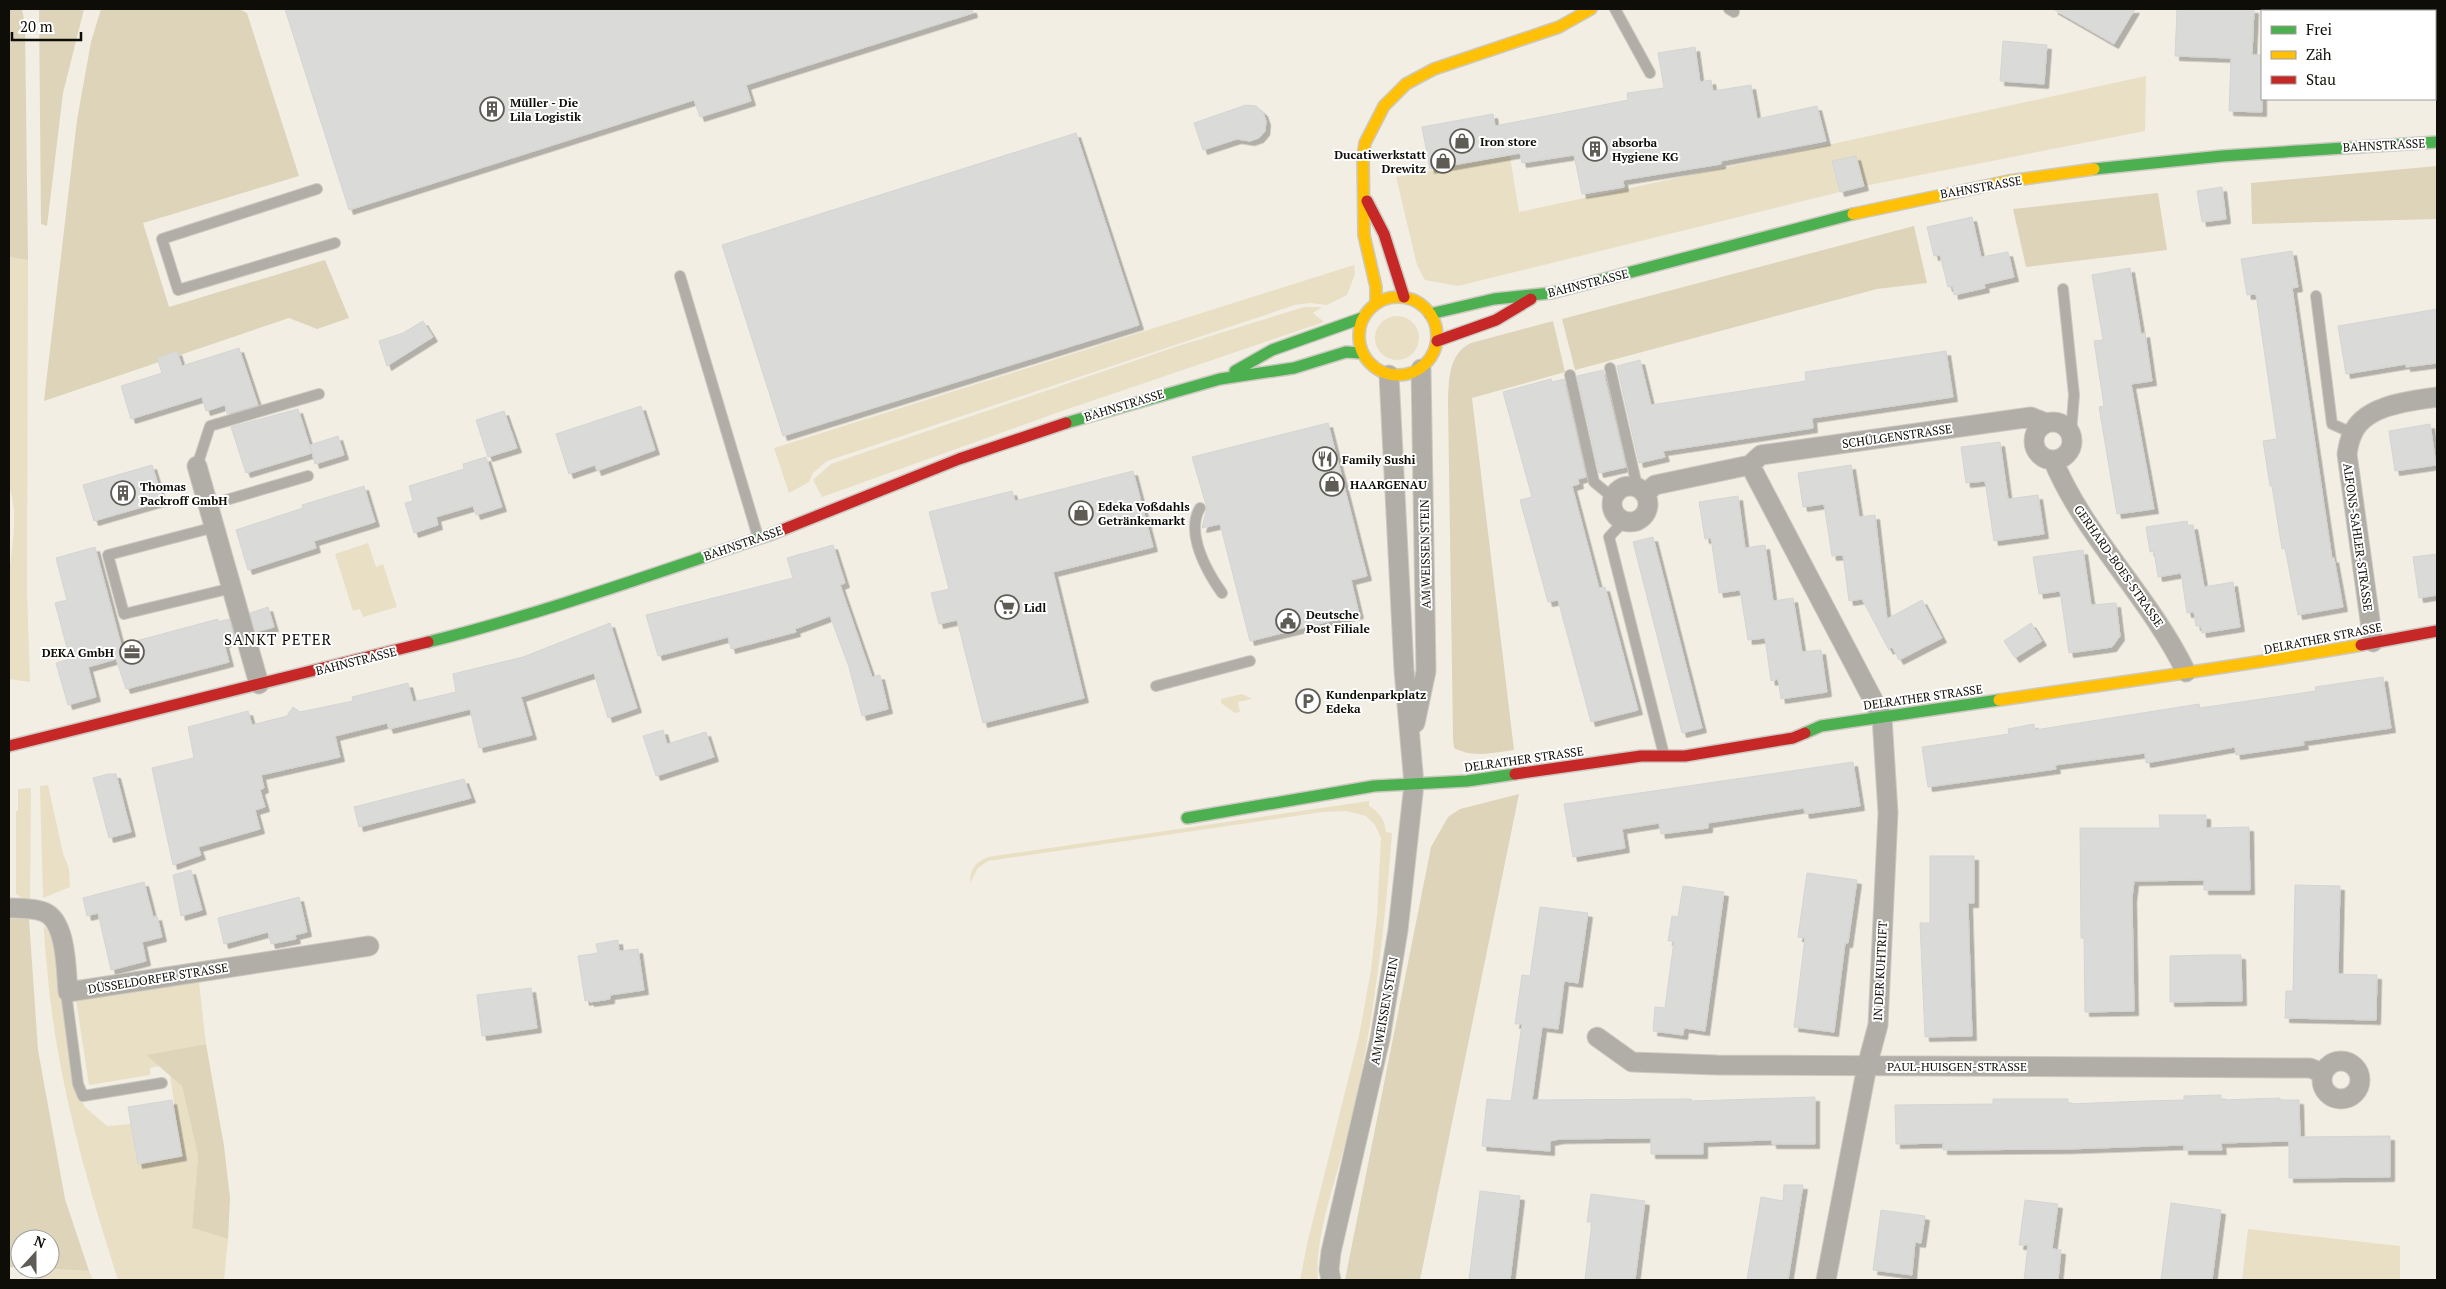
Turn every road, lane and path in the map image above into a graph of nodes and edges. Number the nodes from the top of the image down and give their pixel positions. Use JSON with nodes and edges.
{"nodes":[{"id":1,"x":1590,"y":9,"type":"edge"},
{"id":2,"x":1615,"y":9,"type":"edge"},
{"id":3,"x":1650,"y":73,"type":"dead end"},
{"id":4,"x":2437,"y":142,"type":"edge"},
{"id":5,"x":317,"y":188,"type":"dead end"},
{"id":6,"x":1365,"y":198,"type":"junction"},
{"id":7,"x":335,"y":244,"type":"dead end"},
{"id":8,"x":680,"y":276,"type":"dead end"},
{"id":9,"x":2062,"y":289,"type":"dead end"},
{"id":10,"x":1536,"y":296,"type":"junction"},
{"id":11,"x":2316,"y":296,"type":"dead end"},
{"id":12,"x":1404,"y":297,"type":"junction"},
{"id":13,"x":1376,"y":303,"type":"junction"},
{"id":14,"x":1430,"y":314,"type":"junction"},
{"id":15,"x":1362,"y":318,"type":"junction"},
{"id":16,"x":1437,"y":342,"type":"junction"},
{"id":17,"x":1361,"y":352,"type":"junction"},
{"id":18,"x":1610,"y":368,"type":"dead end"},
{"id":19,"x":1421,"y":369,"type":"junction"},
{"id":20,"x":1389,"y":375,"type":"junction"},
{"id":21,"x":1570,"y":375,"type":"dead end"},
{"id":22,"x":1220,"y":379,"type":"junction"},
{"id":23,"x":319,"y":394,"type":"dead end"},
{"id":24,"x":2437,"y":397,"type":"edge"},
{"id":25,"x":2046,"y":424,"type":"junction"},
{"id":26,"x":2071,"y":433,"type":"junction"},
{"id":27,"x":2352,"y":433,"type":"junction"},
{"id":28,"x":2053,"y":460,"type":"junction"},
{"id":29,"x":1750,"y":465,"type":"junction"},
{"id":30,"x":197,"y":466,"type":"joint"},
{"id":31,"x":308,"y":476,"type":"dead end"},
{"id":32,"x":1641,"y":490,"type":"junction"},
{"id":33,"x":1612,"y":497,"type":"junction"},
{"id":34,"x":209,"y":505,"type":"junction"},
{"id":35,"x":1200,"y":508,"type":"dead end"},
{"id":36,"x":1623,"y":522,"type":"junction"},
{"id":37,"x":215,"y":528,"type":"junction"},
{"id":38,"x":759,"y":538,"type":"junction"},
{"id":39,"x":232,"y":588,"type":"junction"},
{"id":40,"x":1222,"y":594,"type":"dead end"},
{"id":41,"x":2437,"y":631,"type":"edge"},
{"id":42,"x":2373,"y":642,"type":"junction"},
{"id":43,"x":1250,"y":661,"type":"dead end"},
{"id":44,"x":2186,"y":672,"type":"junction"},
{"id":45,"x":260,"y":684,"type":"junction"},
{"id":46,"x":1156,"y":686,"type":"dead end"},
{"id":47,"x":1882,"y":717,"type":"junction"},
{"id":48,"x":1411,"y":739,"type":"junction"},
{"id":49,"x":9,"y":746,"type":"edge"},
{"id":50,"x":1664,"y":756,"type":"junction"},
{"id":51,"x":1414,"y":784,"type":"junction"},
{"id":52,"x":1187,"y":818,"type":"dead end"},
{"id":53,"x":9,"y":908,"type":"edge"},
{"id":54,"x":369,"y":946,"type":"dead end"},
{"id":55,"x":68,"y":992,"type":"junction"},
{"id":56,"x":1597,"y":1037,"type":"dead end"},
{"id":57,"x":1867,"y":1066,"type":"junction"},
{"id":58,"x":2323,"y":1073,"type":"dead end"},
{"id":59,"x":162,"y":1083,"type":"dead end"},
{"id":60,"x":1331,"y":1280,"type":"edge"},
{"id":61,"x":1826,"y":1280,"type":"edge"}],
"edges":[{"from":1,"to":6,"type":"street"},
{"from":2,"to":3,"type":"lane"},
{"from":4,"to":10,"type":"street","name":"BAHNSTRASSE"},
{"from":5,"to":7,"type":"lane"},
{"from":6,"to":12,"type":"street"},
{"from":6,"to":13,"type":"street"},
{"from":8,"to":38,"type":"lane"},
{"from":9,"to":26,"type":"lane"},
{"from":10,"to":14,"type":"street","name":"BAHNSTRASSE"},
{"from":10,"to":16,"type":"street","name":"BAHNSTRASSE"},
{"from":11,"to":27,"type":"lane"},
{"from":12,"to":13,"type":"street"},
{"from":12,"to":14,"type":"street"},
{"from":13,"to":15,"type":"street","name":"BAHNSTRASSE"},
{"from":14,"to":16,"type":"street"},
{"from":15,"to":17,"type":"street"},
{"from":15,"to":22,"type":"street","name":"BAHNSTRASSE"},
{"from":16,"to":19,"type":"street"},
{"from":17,"to":20,"type":"street"},
{"from":17,"to":22,"type":"street","name":"BAHNSTRASSE"},
{"from":18,"to":32,"type":"lane"},
{"from":19,"to":20,"type":"street"},
{"from":19,"to":48,"type":"street","name":"AM WEISSEN STEIN"},
{"from":20,"to":48,"type":"street","name":"AM WEISSEN STEIN"},
{"from":21,"to":33,"type":"lane"},
{"from":22,"to":38,"type":"street","name":"BAHNSTRASSE"},
{"from":23,"to":30,"type":"lane"},
{"from":24,"to":27,"type":"street"},
{"from":25,"to":26,"type":"street"},
{"from":25,"to":28,"type":"street","name":"GERHARD-BOES-STRASSE"},
{"from":25,"to":29,"type":"street","name":"SCHÜLGENSTRASSE"},
{"from":26,"to":28,"type":"street"},
{"from":27,"to":42,"type":"street","name":"ALFONS-SAHLER-STRASSE"},
{"from":28,"to":44,"type":"street","name":"GERHARD-BOES-STRASSE"},
{"from":29,"to":32,"type":"street","name":"SCHÜLGENSTRASSE"},
{"from":29,"to":47,"type":"street"},
{"from":30,"to":34,"type":"street"},
{"from":31,"to":34,"type":"lane"},
{"from":32,"to":33,"type":"street","name":"SCHÜLGENSTRASSE"},
{"from":32,"to":36,"type":"street"},
{"from":33,"to":36,"type":"street"},
{"from":34,"to":37,"type":"street"},
{"from":35,"to":40,"type":"lane"},
{"from":36,"to":50,"type":"lane"},
{"from":37,"to":39,"type":"street"},
{"from":37,"to":39,"type":"lane"},
{"from":38,"to":45,"type":"street","name":"BAHNSTRASSE"},
{"from":39,"to":45,"type":"street"},
{"from":41,"to":42,"type":"street","name":"DELRATHER STRASSE"},
{"from":42,"to":44,"type":"street","name":"DELRATHER STRASSE"},
{"from":43,"to":46,"type":"lane"},
{"from":44,"to":47,"type":"street","name":"DELRATHER STRASSE"},
{"from":45,"to":49,"type":"street","name":"BAHNSTRASSE"},
{"from":47,"to":50,"type":"street","name":"DELRATHER STRASSE"},
{"from":47,"to":57,"type":"street","name":"IN DER KUHTRIFT"},
{"from":48,"to":51,"type":"street","name":"AM WEISSEN STEIN"},
{"from":50,"to":51,"type":"street","name":"DELRATHER STRASSE"},
{"from":51,"to":52,"type":"street","name":"DELRATHER STRASSE"},
{"from":51,"to":60,"type":"street","name":"AM WEISSEN STEIN"},
{"from":53,"to":55,"type":"street"},
{"from":54,"to":55,"type":"street","name":"DÜSSELDORFER STRASSE"},
{"from":55,"to":59,"type":"lane"},
{"from":56,"to":57,"type":"street","name":"PAUL-HUISGEN-STRASSE"},
{"from":57,"to":58,"type":"street","name":"PAUL-HUISGEN-STRASSE"},
{"from":57,"to":61,"type":"street","name":"IN DER KUHTRIFT"}]}
